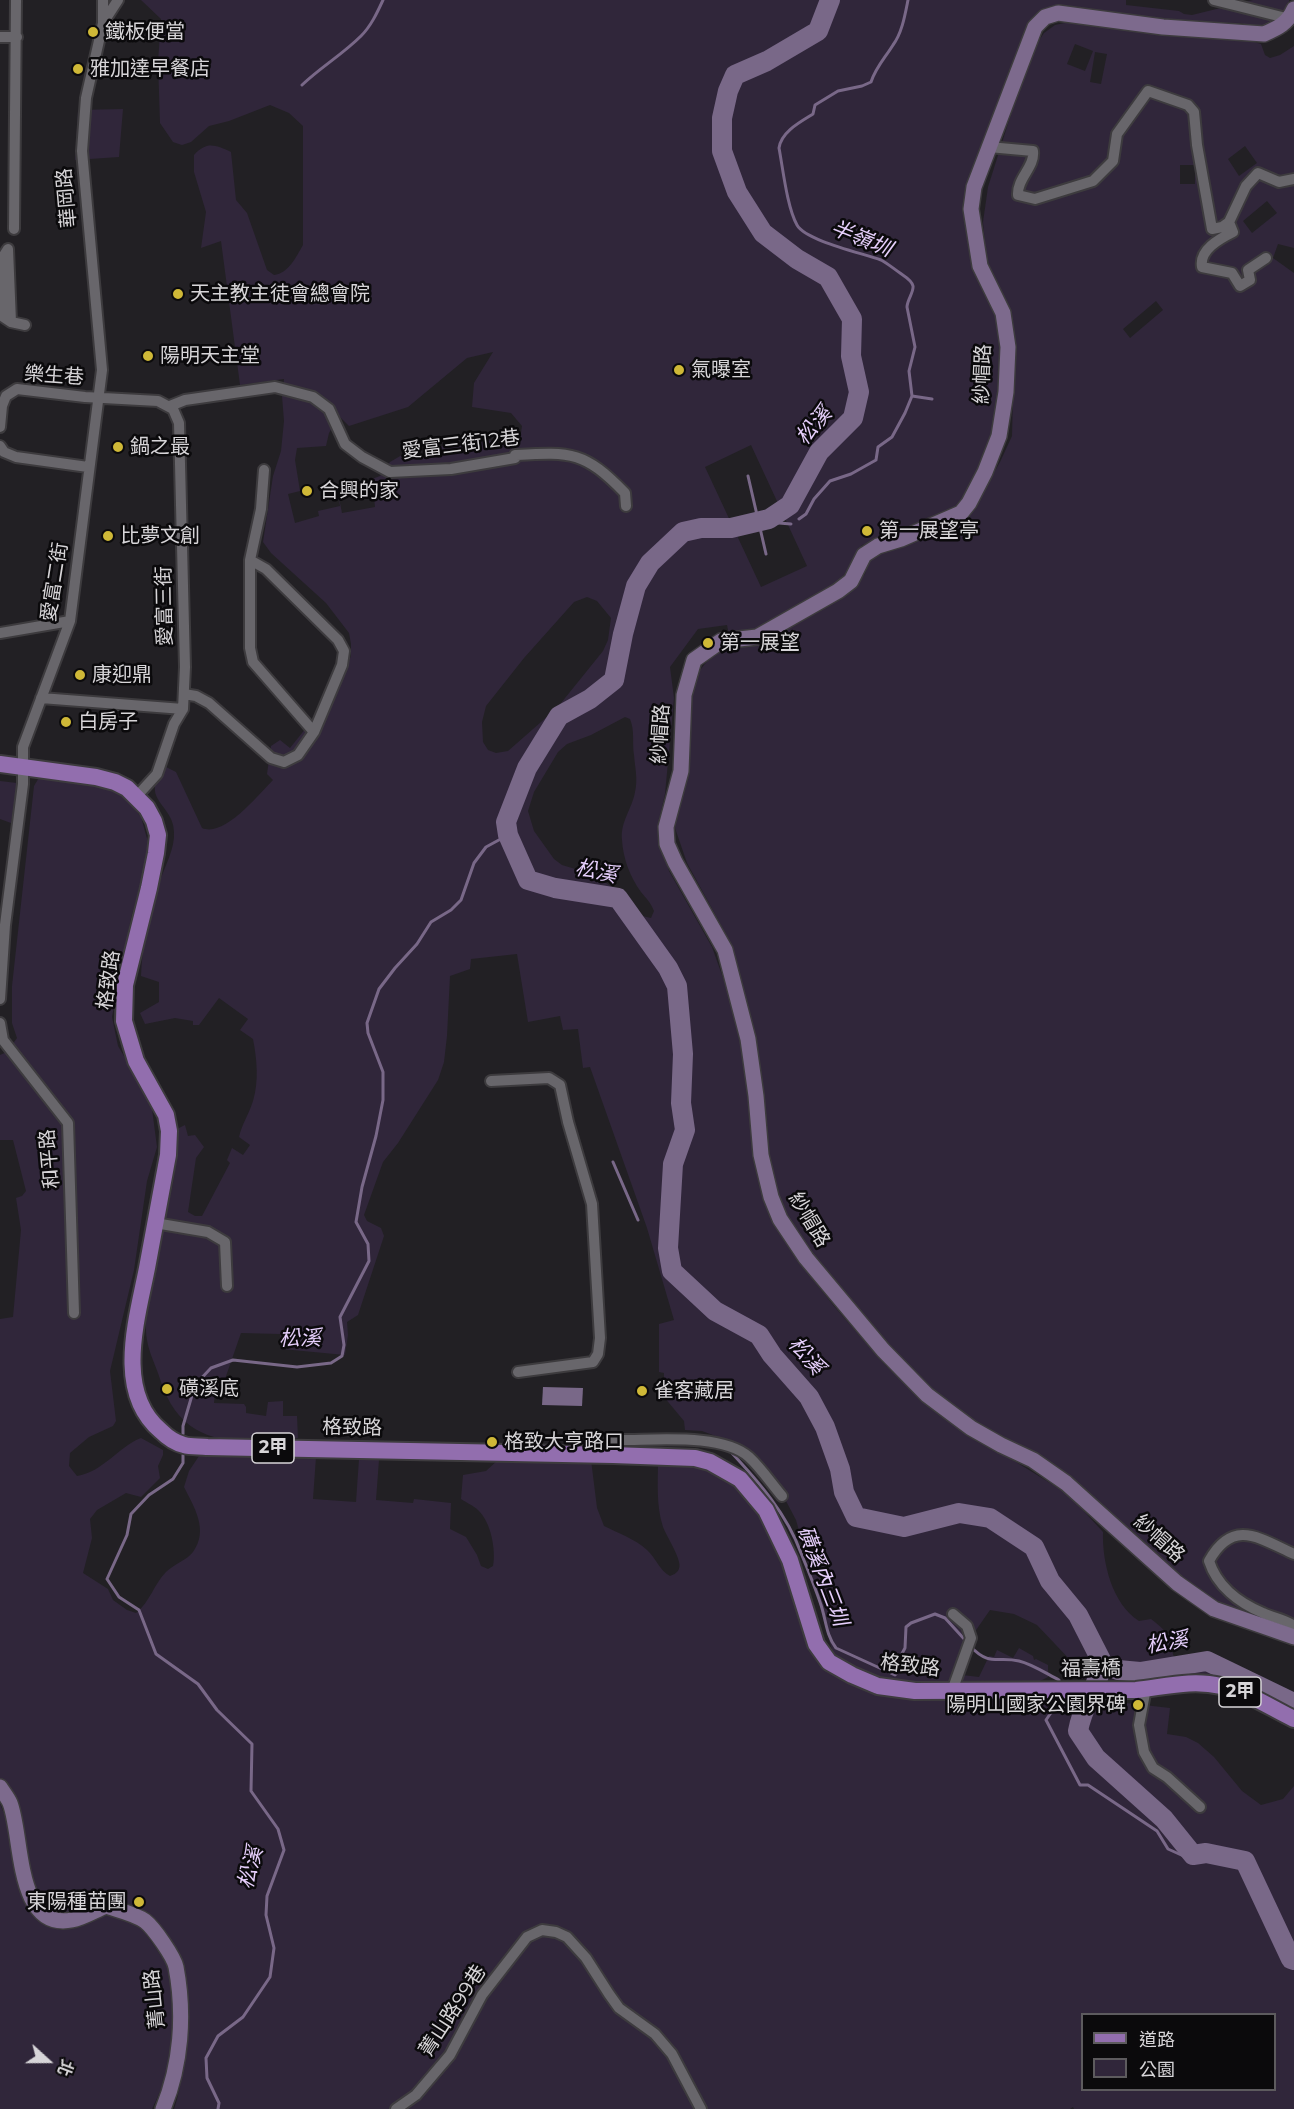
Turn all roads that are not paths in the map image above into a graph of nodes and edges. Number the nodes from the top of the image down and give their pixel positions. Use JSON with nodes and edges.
{"nodes":[{"id":1,"x":16,"y":0,"type":"edge"},
{"id":2,"x":102,"y":0,"type":"edge"},
{"id":3,"x":118,"y":0,"type":"edge"},
{"id":4,"x":1214,"y":0,"type":"edge"},
{"id":5,"x":1292,"y":14,"type":"edge"},
{"id":6,"x":104,"y":23,"type":"junction"},
{"id":7,"x":0,"y":37,"type":"edge"},
{"id":8,"x":17,"y":37,"type":"junction"},
{"id":9,"x":989,"y":147,"type":"junction"},
{"id":10,"x":1294,"y":178,"type":"edge"},
{"id":11,"x":1229,"y":222,"type":"junction"},
{"id":12,"x":14,"y":230,"type":"dead end"},
{"id":13,"x":1266,"y":258,"type":"dead end"},
{"id":14,"x":11,"y":322,"type":"junction"},
{"id":15,"x":25,"y":325,"type":"dead end"},
{"id":16,"x":97,"y":398,"type":"junction"},
{"id":17,"x":170,"y":406,"type":"junction"},
{"id":18,"x":0,"y":427,"type":"edge"},
{"id":19,"x":0,"y":446,"type":"edge"},
{"id":20,"x":88,"y":467,"type":"junction"},
{"id":21,"x":264,"y":470,"type":"dead end"},
{"id":22,"x":626,"y":506,"type":"dead end"},
{"id":23,"x":250,"y":560,"type":"junction"},
{"id":24,"x":70,"y":621,"type":"junction"},
{"id":25,"x":0,"y":633,"type":"edge"},
{"id":26,"x":184,"y":694,"type":"junction"},
{"id":27,"x":41,"y":698,"type":"junction"},
{"id":28,"x":183,"y":709,"type":"junction"},
{"id":29,"x":314,"y":732,"type":"junction"},
{"id":30,"x":0,"y":764,"type":"edge"},
{"id":31,"x":22,"y":766,"type":"junction"},
{"id":32,"x":136,"y":797,"type":"junction"},
{"id":33,"x":0,"y":999,"type":"edge"},
{"id":34,"x":0,"y":1023,"type":"edge"},
{"id":35,"x":490,"y":1081,"type":"dead end"},
{"id":36,"x":155,"y":1223,"type":"junction"},
{"id":37,"x":227,"y":1286,"type":"dead end"},
{"id":38,"x":74,"y":1313,"type":"dead end"},
{"id":39,"x":518,"y":1372,"type":"dead end"},
{"id":40,"x":652,"y":1449,"type":"junction"},
{"id":41,"x":782,"y":1496,"type":"dead end"},
{"id":42,"x":1294,"y":1554,"type":"edge"},
{"id":43,"x":953,"y":1614,"type":"dead end"},
{"id":44,"x":1294,"y":1626,"type":"edge"},
{"id":45,"x":1294,"y":1637,"type":"edge"},
{"id":46,"x":1141,"y":1689,"type":"junction"},
{"id":47,"x":1047,"y":1690,"type":"joint"},
{"id":48,"x":952,"y":1691,"type":"junction"},
{"id":49,"x":1294,"y":1719,"type":"edge"},
{"id":50,"x":0,"y":1787,"type":"edge"},
{"id":51,"x":1200,"y":1807,"type":"dead end"},
{"id":52,"x":163,"y":2109,"type":"edge"},
{"id":53,"x":396,"y":2109,"type":"edge"},
{"id":54,"x":701,"y":2109,"type":"edge"}],
"edges":[{"from":1,"to":8,"type":"street"},
{"from":2,"to":6,"type":"street"},
{"from":3,"to":6,"type":"street","name":"華岡路"},
{"from":4,"to":5,"type":"street"},
{"from":5,"to":9,"type":"street","name":"紗帽路"},
{"from":6,"to":16,"type":"street","name":"華岡路"},
{"from":7,"to":8,"type":"street"},
{"from":8,"to":12,"type":"street"},
{"from":9,"to":11,"type":"street"},
{"from":9,"to":45,"type":"street","name":"紗帽路"},
{"from":10,"to":11,"type":"street"},
{"from":11,"to":13,"type":"street"},
{"from":14,"to":14,"type":"street"},
{"from":14,"to":15,"type":"street"},
{"from":16,"to":17,"type":"street"},
{"from":16,"to":18,"type":"street","name":"樂生巷"},
{"from":16,"to":20,"type":"street","name":"愛富二街"},
{"from":17,"to":22,"type":"street","name":"愛富三街12巷"},
{"from":17,"to":26,"type":"street","name":"愛富三街"},
{"from":19,"to":20,"type":"street"},
{"from":20,"to":24,"type":"street","name":"愛富二街"},
{"from":21,"to":23,"type":"street"},
{"from":23,"to":29,"type":"street"},
{"from":23,"to":29,"type":"street"},
{"from":24,"to":25,"type":"street"},
{"from":24,"to":27,"type":"street","name":"愛富二街"},
{"from":26,"to":28,"type":"street","name":"愛富三街"},
{"from":26,"to":29,"type":"street"},
{"from":27,"to":28,"type":"street"},
{"from":27,"to":31,"type":"street","name":"愛富二街"},
{"from":28,"to":32,"type":"street","name":"愛富三街"},
{"from":30,"to":31,"type":"main road","name":"格致路","number":"2甲"},
{"from":31,"to":32,"type":"main road","name":"格致路","number":"2甲"},
{"from":31,"to":33,"type":"street"},
{"from":32,"to":36,"type":"main road","name":"格致路","number":"2甲"},
{"from":34,"to":38,"type":"street","name":"和平路"},
{"from":35,"to":39,"type":"street"},
{"from":36,"to":37,"type":"street"},
{"from":36,"to":40,"type":"main road","name":"格致路","number":"2甲"},
{"from":40,"to":41,"type":"street"},
{"from":40,"to":48,"type":"main road","name":"格致路","number":"2甲"},
{"from":42,"to":44,"type":"street"},
{"from":43,"to":48,"type":"street"},
{"from":46,"to":47,"type":"main road","name":"福壽橋","number":"2甲"},
{"from":46,"to":49,"type":"main road","number":"2甲"},
{"from":46,"to":51,"type":"street"},
{"from":47,"to":48,"type":"main road","name":"格致路","number":"2甲"},
{"from":50,"to":52,"type":"street","name":"菁山路"},
{"from":53,"to":54,"type":"street","name":"菁山路99巷"}]}
